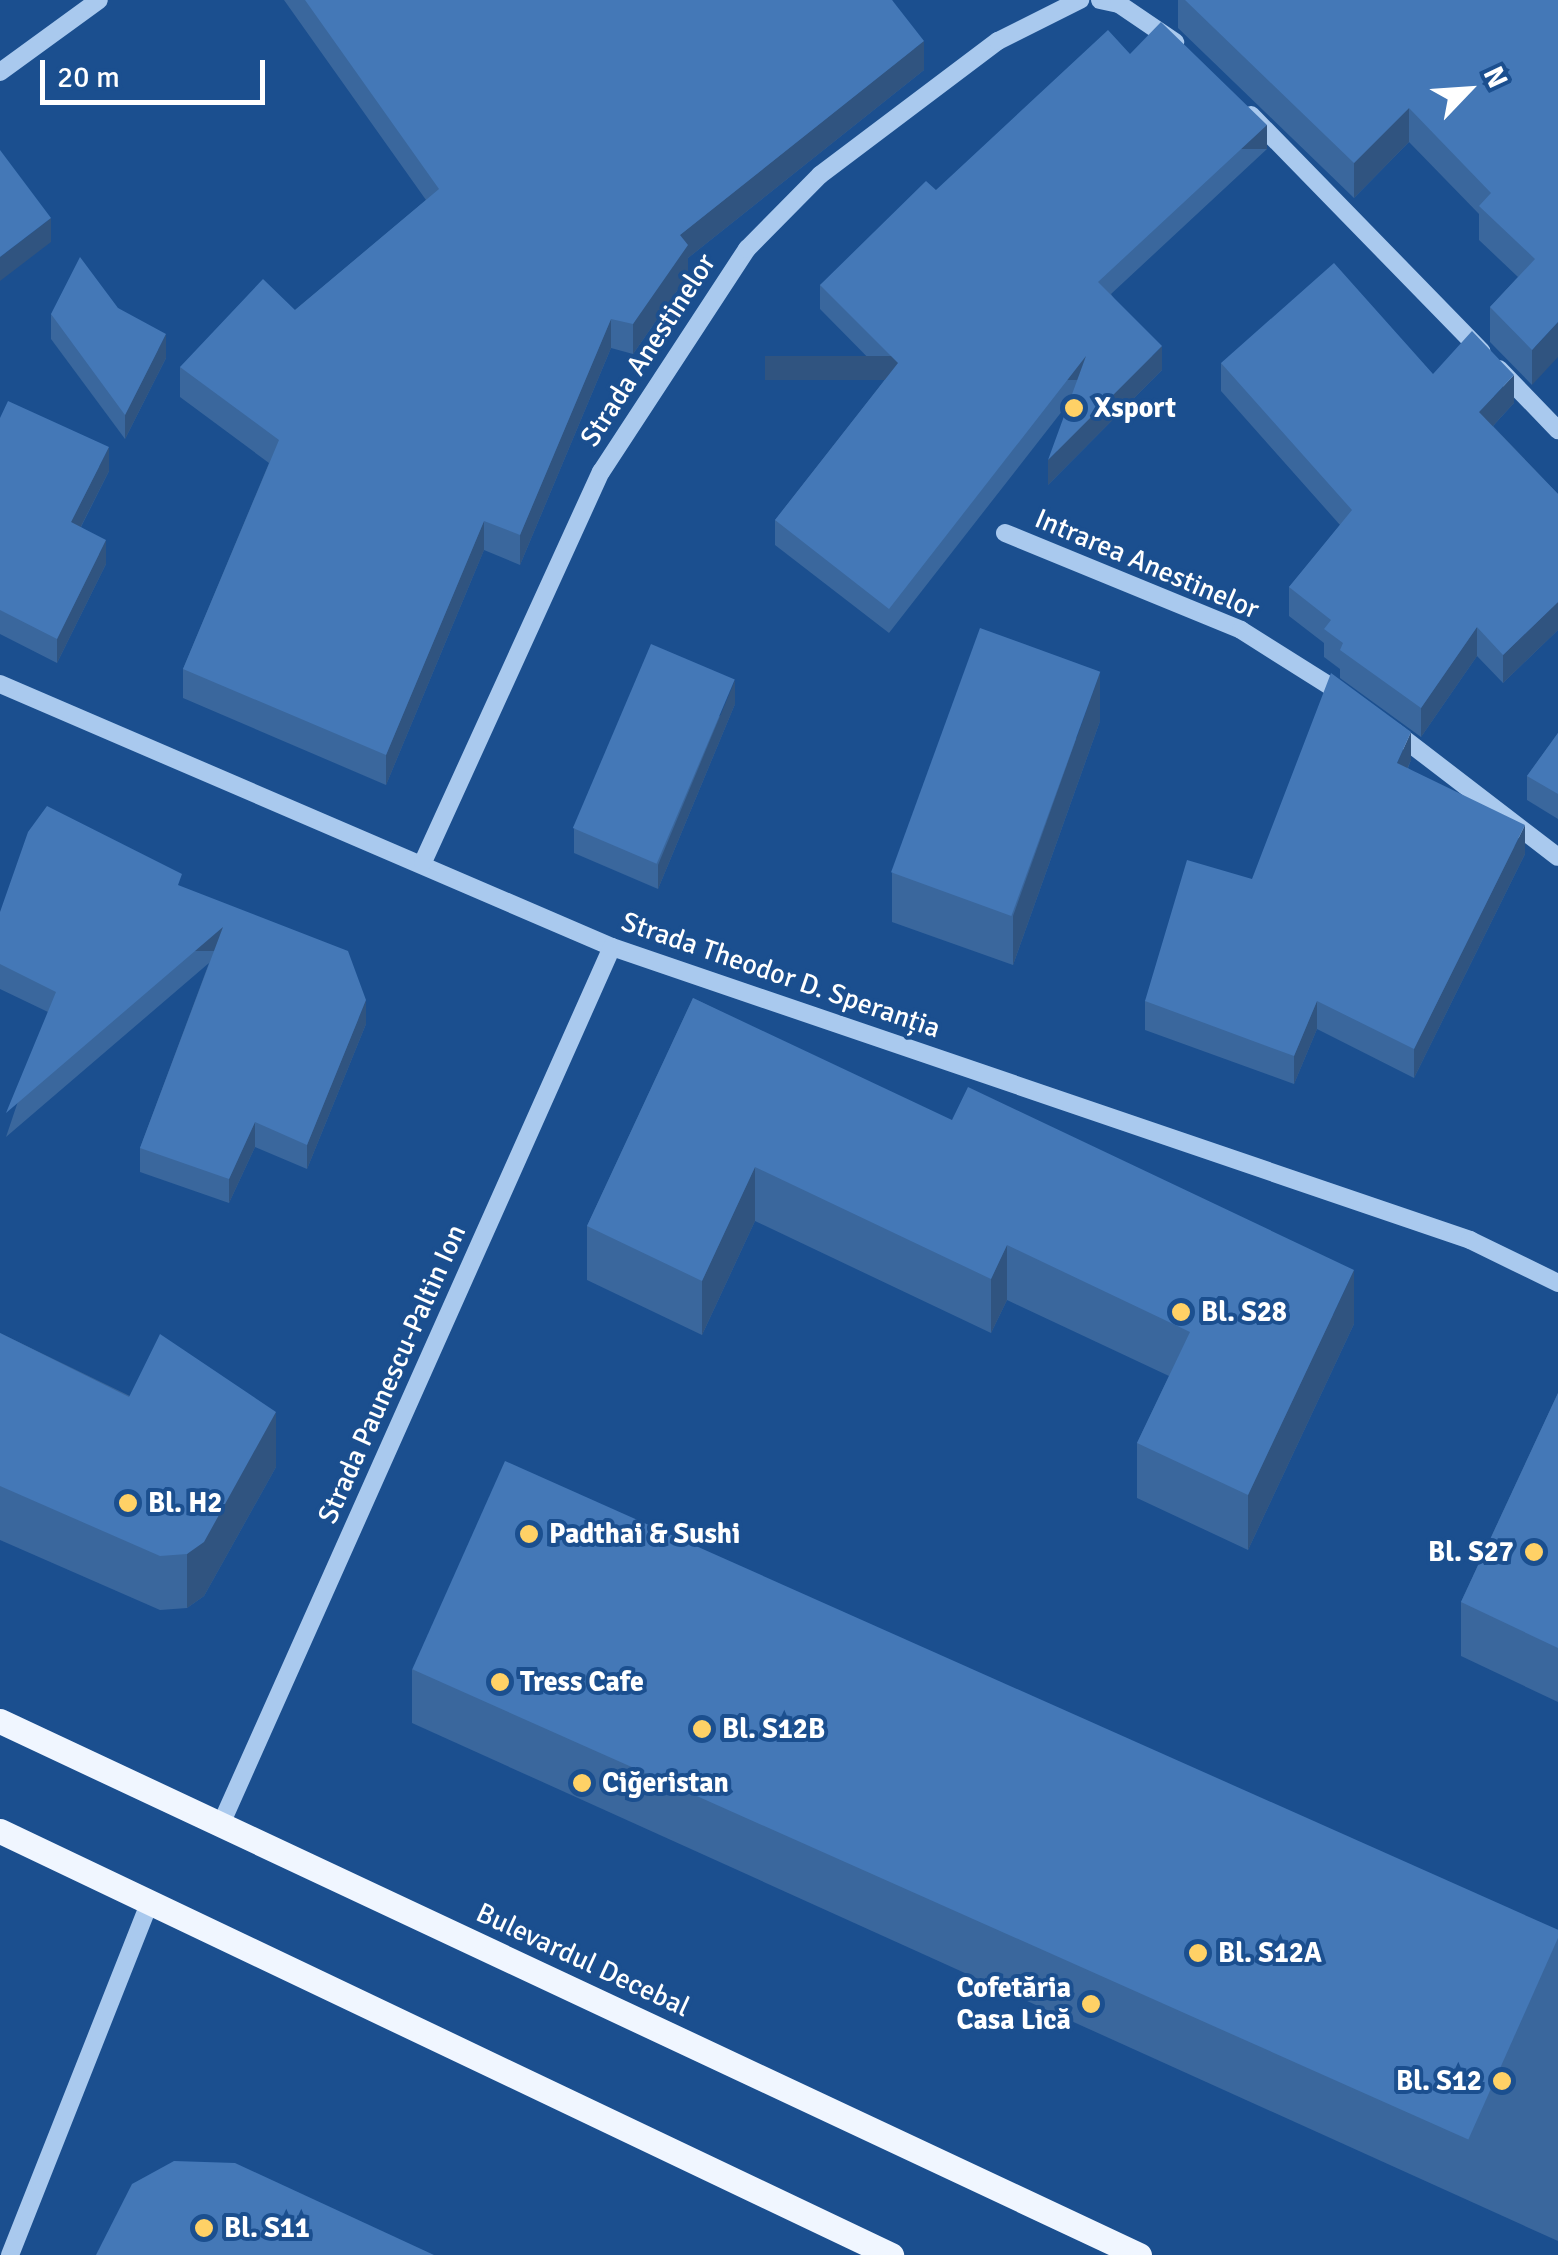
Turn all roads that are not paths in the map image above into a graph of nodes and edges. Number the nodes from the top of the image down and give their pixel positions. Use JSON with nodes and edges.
{"nodes":[{"id":1,"x":99,"y":0,"type":"edge"},
{"id":2,"x":1080,"y":0,"type":"edge"},
{"id":3,"x":1100,"y":0,"type":"edge"},
{"id":4,"x":1187,"y":53,"type":"edge"},
{"id":5,"x":0,"y":72,"type":"edge"},
{"id":6,"x":1240,"y":103,"type":"edge"},
{"id":7,"x":1558,"y":430,"type":"edge"},
{"id":8,"x":1005,"y":533,"type":"dead end"},
{"id":9,"x":0,"y":684,"type":"edge"},
{"id":10,"x":1558,"y":857,"type":"edge"},
{"id":11,"x":424,"y":862,"type":"junction"},
{"id":12,"x":612,"y":946,"type":"junction"},
{"id":13,"x":1558,"y":1283,"type":"edge"},
{"id":14,"x":0,"y":1721,"type":"edge"},
{"id":15,"x":221,"y":1824,"type":"junction"},
{"id":16,"x":0,"y":1831,"type":"edge"},
{"id":17,"x":150,"y":1902,"type":"junction"},
{"id":18,"x":10,"y":2255,"type":"edge"},
{"id":19,"x":891,"y":2255,"type":"edge"},
{"id":20,"x":1139,"y":2255,"type":"edge"}],
"edges":[{"from":1,"to":5,"type":"street"},
{"from":2,"to":11,"type":"street","name":"Strada Anestinelor"},
{"from":3,"to":4,"type":"street"},
{"from":6,"to":7,"type":"street"},
{"from":8,"to":10,"type":"street","name":"Intrarea Anestinelor"},
{"from":9,"to":11,"type":"street","name":"Strada Theodor D. Speranția"},
{"from":11,"to":12,"type":"street","name":"Strada Theodor D. Speranția"},
{"from":12,"to":13,"type":"street","name":"Strada Theodor D. Speranția"},
{"from":12,"to":15,"type":"street","name":"Strada Paunescu-Paltin Ion"},
{"from":14,"to":15,"type":"main road","name":"Bulevardul Decebal"},
{"from":15,"to":20,"type":"main road","name":"Bulevardul Decebal"},
{"from":16,"to":17,"type":"main road"},
{"from":17,"to":18,"type":"street"},
{"from":17,"to":19,"type":"main road"}]}
